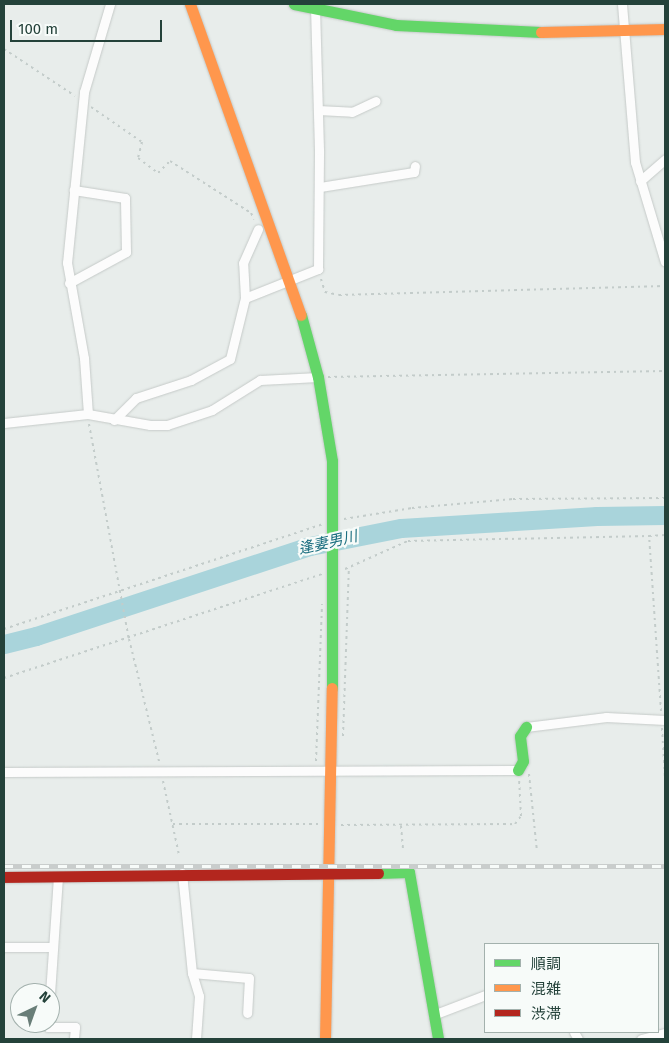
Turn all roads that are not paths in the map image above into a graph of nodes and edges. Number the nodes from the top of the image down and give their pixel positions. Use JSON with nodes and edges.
{"nodes":[{"id":1,"x":110,"y":4,"type":"edge"},
{"id":2,"x":190,"y":4,"type":"edge"},
{"id":3,"x":294,"y":4,"type":"edge"},
{"id":4,"x":622,"y":4,"type":"edge"},
{"id":5,"x":315,"y":7,"type":"edge"},
{"id":6,"x":624,"y":29,"type":"junction"},
{"id":7,"x":665,"y":29,"type":"edge"},
{"id":8,"x":376,"y":100,"type":"dead end"},
{"id":9,"x":318,"y":110,"type":"junction"},
{"id":10,"x":665,"y":159,"type":"edge"},
{"id":11,"x":415,"y":166,"type":"dead end"},
{"id":12,"x":640,"y":181,"type":"junction"},
{"id":13,"x":320,"y":187,"type":"junction"},
{"id":14,"x":74,"y":190,"type":"junction"},
{"id":15,"x":258,"y":229,"type":"road end"},
{"id":16,"x":665,"y":262,"type":"edge"},
{"id":17,"x":290,"y":281,"type":"junction"},
{"id":18,"x":70,"y":283,"type":"junction"},
{"id":19,"x":245,"y":298,"type":"junction"},
{"id":20,"x":318,"y":377,"type":"junction"},
{"id":21,"x":88,"y":414,"type":"junction"},
{"id":22,"x":114,"y":420,"type":"junction"},
{"id":23,"x":4,"y":423,"type":"edge"},
{"id":24,"x":664,"y":720,"type":"edge"},
{"id":25,"x":526,"y":727,"type":"joint"},
{"id":26,"x":520,"y":765,"type":"joint"},
{"id":27,"x":331,"y":769,"type":"junction"},
{"id":28,"x":4,"y":772,"type":"edge"},
{"id":29,"x":182,"y":873,"type":"junction"},
{"id":30,"x":329,"y":875,"type":"junction"},
{"id":31,"x":4,"y":877,"type":"edge"},
{"id":32,"x":58,"y":877,"type":"junction"},
{"id":33,"x":4,"y":947,"type":"edge"},
{"id":34,"x":53,"y":947,"type":"junction"},
{"id":35,"x":192,"y":973,"type":"junction"},
{"id":36,"x":51,"y":983,"type":"edge"},
{"id":37,"x":484,"y":995,"type":"edge"},
{"id":38,"x":247,"y":1013,"type":"dead end"},
{"id":39,"x":433,"y":1015,"type":"junction"},
{"id":40,"x":60,"y":1027,"type":"edge"},
{"id":41,"x":665,"y":1033,"type":"edge"},
{"id":42,"x":74,"y":1039,"type":"edge"},
{"id":43,"x":196,"y":1039,"type":"edge"},
{"id":44,"x":325,"y":1039,"type":"edge"},
{"id":45,"x":438,"y":1039,"type":"edge"},
{"id":46,"x":641,"y":1039,"type":"edge"}],
"edges":[{"from":1,"to":14,"type":"street"},
{"from":2,"to":17,"type":"street"},
{"from":3,"to":5,"type":"street"},
{"from":4,"to":6,"type":"street"},
{"from":5,"to":6,"type":"street"},
{"from":5,"to":9,"type":"street"},
{"from":6,"to":7,"type":"street"},
{"from":6,"to":12,"type":"street"},
{"from":8,"to":9,"type":"street"},
{"from":9,"to":13,"type":"street"},
{"from":10,"to":12,"type":"street"},
{"from":11,"to":13,"type":"street"},
{"from":12,"to":16,"type":"street"},
{"from":13,"to":17,"type":"street"},
{"from":14,"to":18,"type":"street"},
{"from":14,"to":18,"type":"street"},
{"from":15,"to":19,"type":"street"},
{"from":17,"to":19,"type":"street"},
{"from":17,"to":20,"type":"street"},
{"from":18,"to":21,"type":"street"},
{"from":19,"to":22,"type":"street"},
{"from":20,"to":22,"type":"street"},
{"from":20,"to":27,"type":"street"},
{"from":21,"to":22,"type":"street"},
{"from":21,"to":23,"type":"street"},
{"from":24,"to":25,"type":"street"},
{"from":25,"to":26,"type":"street"},
{"from":26,"to":27,"type":"street"},
{"from":27,"to":28,"type":"street"},
{"from":27,"to":30,"type":"street"},
{"from":29,"to":30,"type":"street"},
{"from":29,"to":32,"type":"street"},
{"from":29,"to":35,"type":"street"},
{"from":30,"to":39,"type":"street"},
{"from":30,"to":44,"type":"street"},
{"from":31,"to":32,"type":"street"},
{"from":32,"to":34,"type":"street"},
{"from":33,"to":34,"type":"street"},
{"from":34,"to":36,"type":"street"},
{"from":35,"to":38,"type":"street"},
{"from":35,"to":43,"type":"street"},
{"from":37,"to":39,"type":"street"},
{"from":39,"to":45,"type":"street"},
{"from":40,"to":42,"type":"street"},
{"from":41,"to":46,"type":"street"}]}
